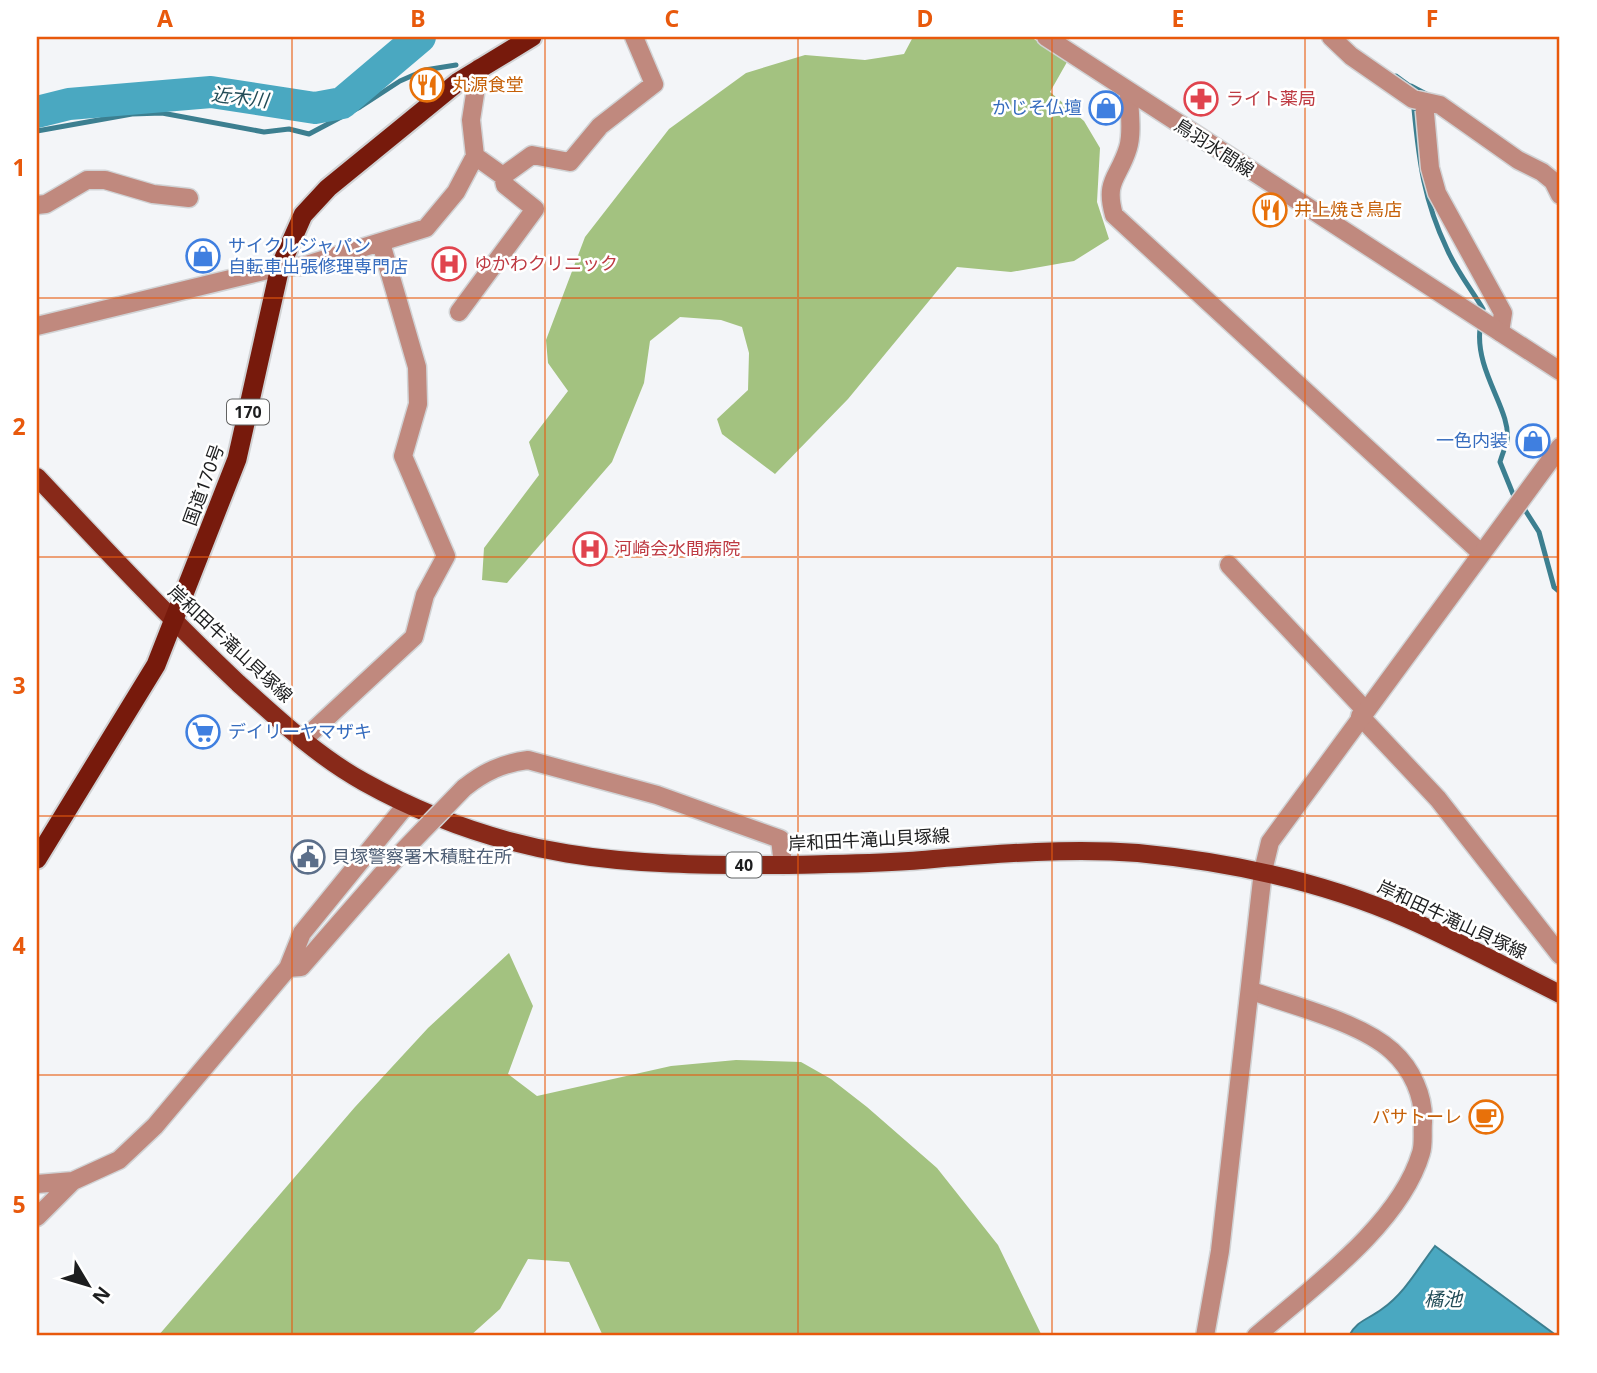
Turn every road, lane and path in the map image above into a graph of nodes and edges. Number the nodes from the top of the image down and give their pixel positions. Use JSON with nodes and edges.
{"nodes":[{"id":1,"x":531,"y":37,"type":"edge"},
{"id":2,"x":634,"y":37,"type":"edge"},
{"id":3,"x":1046,"y":37,"type":"edge"},
{"id":4,"x":1331,"y":37,"type":"edge"},
{"id":5,"x":479,"y":68,"type":"junction"},
{"id":6,"x":1129,"y":93,"type":"junction"},
{"id":7,"x":1424,"y":102,"type":"junction"},
{"id":8,"x":475,"y":156,"type":"junction"},
{"id":9,"x":503,"y":176,"type":"junction"},
{"id":10,"x":1560,"y":195,"type":"edge"},
{"id":11,"x":190,"y":198,"type":"dead end"},
{"id":12,"x":37,"y":205,"type":"edge"},
{"id":13,"x":382,"y":243,"type":"junction"},
{"id":14,"x":280,"y":267,"type":"junction"},
{"id":15,"x":459,"y":312,"type":"dead end"},
{"id":16,"x":37,"y":326,"type":"edge"},
{"id":17,"x":1500,"y":332,"type":"junction"},
{"id":18,"x":1560,"y":371,"type":"edge"},
{"id":19,"x":1560,"y":447,"type":"edge"},
{"id":20,"x":37,"y":477,"type":"edge"},
{"id":21,"x":1481,"y":553,"type":"junction"},
{"id":22,"x":1229,"y":565,"type":"dead end"},
{"id":23,"x":173,"y":622,"type":"junction"},
{"id":24,"x":1362,"y":713,"type":"junction"},
{"id":25,"x":303,"y":740,"type":"junction"},
{"id":26,"x":408,"y":804,"type":"junction"},
{"id":27,"x":37,"y":859,"type":"edge"},
{"id":28,"x":783,"y":864,"type":"junction"},
{"id":29,"x":1264,"y":871,"type":"junction"},
{"id":30,"x":1560,"y":955,"type":"edge"},
{"id":31,"x":288,"y":968,"type":"junction"},
{"id":32,"x":1252,"y":990,"type":"junction"},
{"id":33,"x":1560,"y":994,"type":"edge"},
{"id":34,"x":73,"y":1181,"type":"junction"},
{"id":35,"x":37,"y":1184,"type":"edge"},
{"id":36,"x":37,"y":1217,"type":"edge"},
{"id":37,"x":1205,"y":1336,"type":"edge"},
{"id":38,"x":1256,"y":1336,"type":"edge"}],
"edges":[{"from":1,"to":5,"type":"highway","name":"国道170号","number":"170"},
{"from":2,"to":9,"type":"street"},
{"from":3,"to":6,"type":"street","name":"鳥羽水間線"},
{"from":4,"to":7,"type":"street"},
{"from":5,"to":8,"type":"street"},
{"from":5,"to":14,"type":"highway","name":"国道170号","number":"170"},
{"from":6,"to":17,"type":"street","name":"鳥羽水間線"},
{"from":6,"to":21,"type":"street"},
{"from":7,"to":10,"type":"street"},
{"from":7,"to":17,"type":"street"},
{"from":8,"to":9,"type":"street"},
{"from":8,"to":13,"type":"street"},
{"from":9,"to":15,"type":"street"},
{"from":11,"to":12,"type":"street"},
{"from":13,"to":14,"type":"street"},
{"from":13,"to":25,"type":"street"},
{"from":14,"to":16,"type":"street"},
{"from":14,"to":23,"type":"highway","name":"国道170号","number":"170"},
{"from":17,"to":18,"type":"street","name":"鳥羽水間線"},
{"from":19,"to":21,"type":"street"},
{"from":20,"to":23,"type":"main road","name":"岸和田牛滝山貝塚線","number":"40"},
{"from":21,"to":24,"type":"street"},
{"from":22,"to":24,"type":"street"},
{"from":23,"to":25,"type":"main road","name":"岸和田牛滝山貝塚線","number":"40"},
{"from":23,"to":27,"type":"highway","name":"国道170号","number":"170"},
{"from":24,"to":29,"type":"street"},
{"from":24,"to":30,"type":"street"},
{"from":25,"to":26,"type":"main road","name":"岸和田牛滝山貝塚線","number":"40"},
{"from":26,"to":28,"type":"main road","name":"岸和田牛滝山貝塚線","number":"40"},
{"from":26,"to":31,"type":"street"},
{"from":28,"to":29,"type":"main road","name":"岸和田牛滝山貝塚線","number":"40"},
{"from":28,"to":31,"type":"street","bridge":true},
{"from":29,"to":32,"type":"street"},
{"from":29,"to":33,"type":"main road","name":"岸和田牛滝山貝塚線","number":"40"},
{"from":31,"to":34,"type":"street"},
{"from":32,"to":37,"type":"street"},
{"from":32,"to":38,"type":"street"},
{"from":34,"to":35,"type":"street"},
{"from":34,"to":36,"type":"street"}]}
